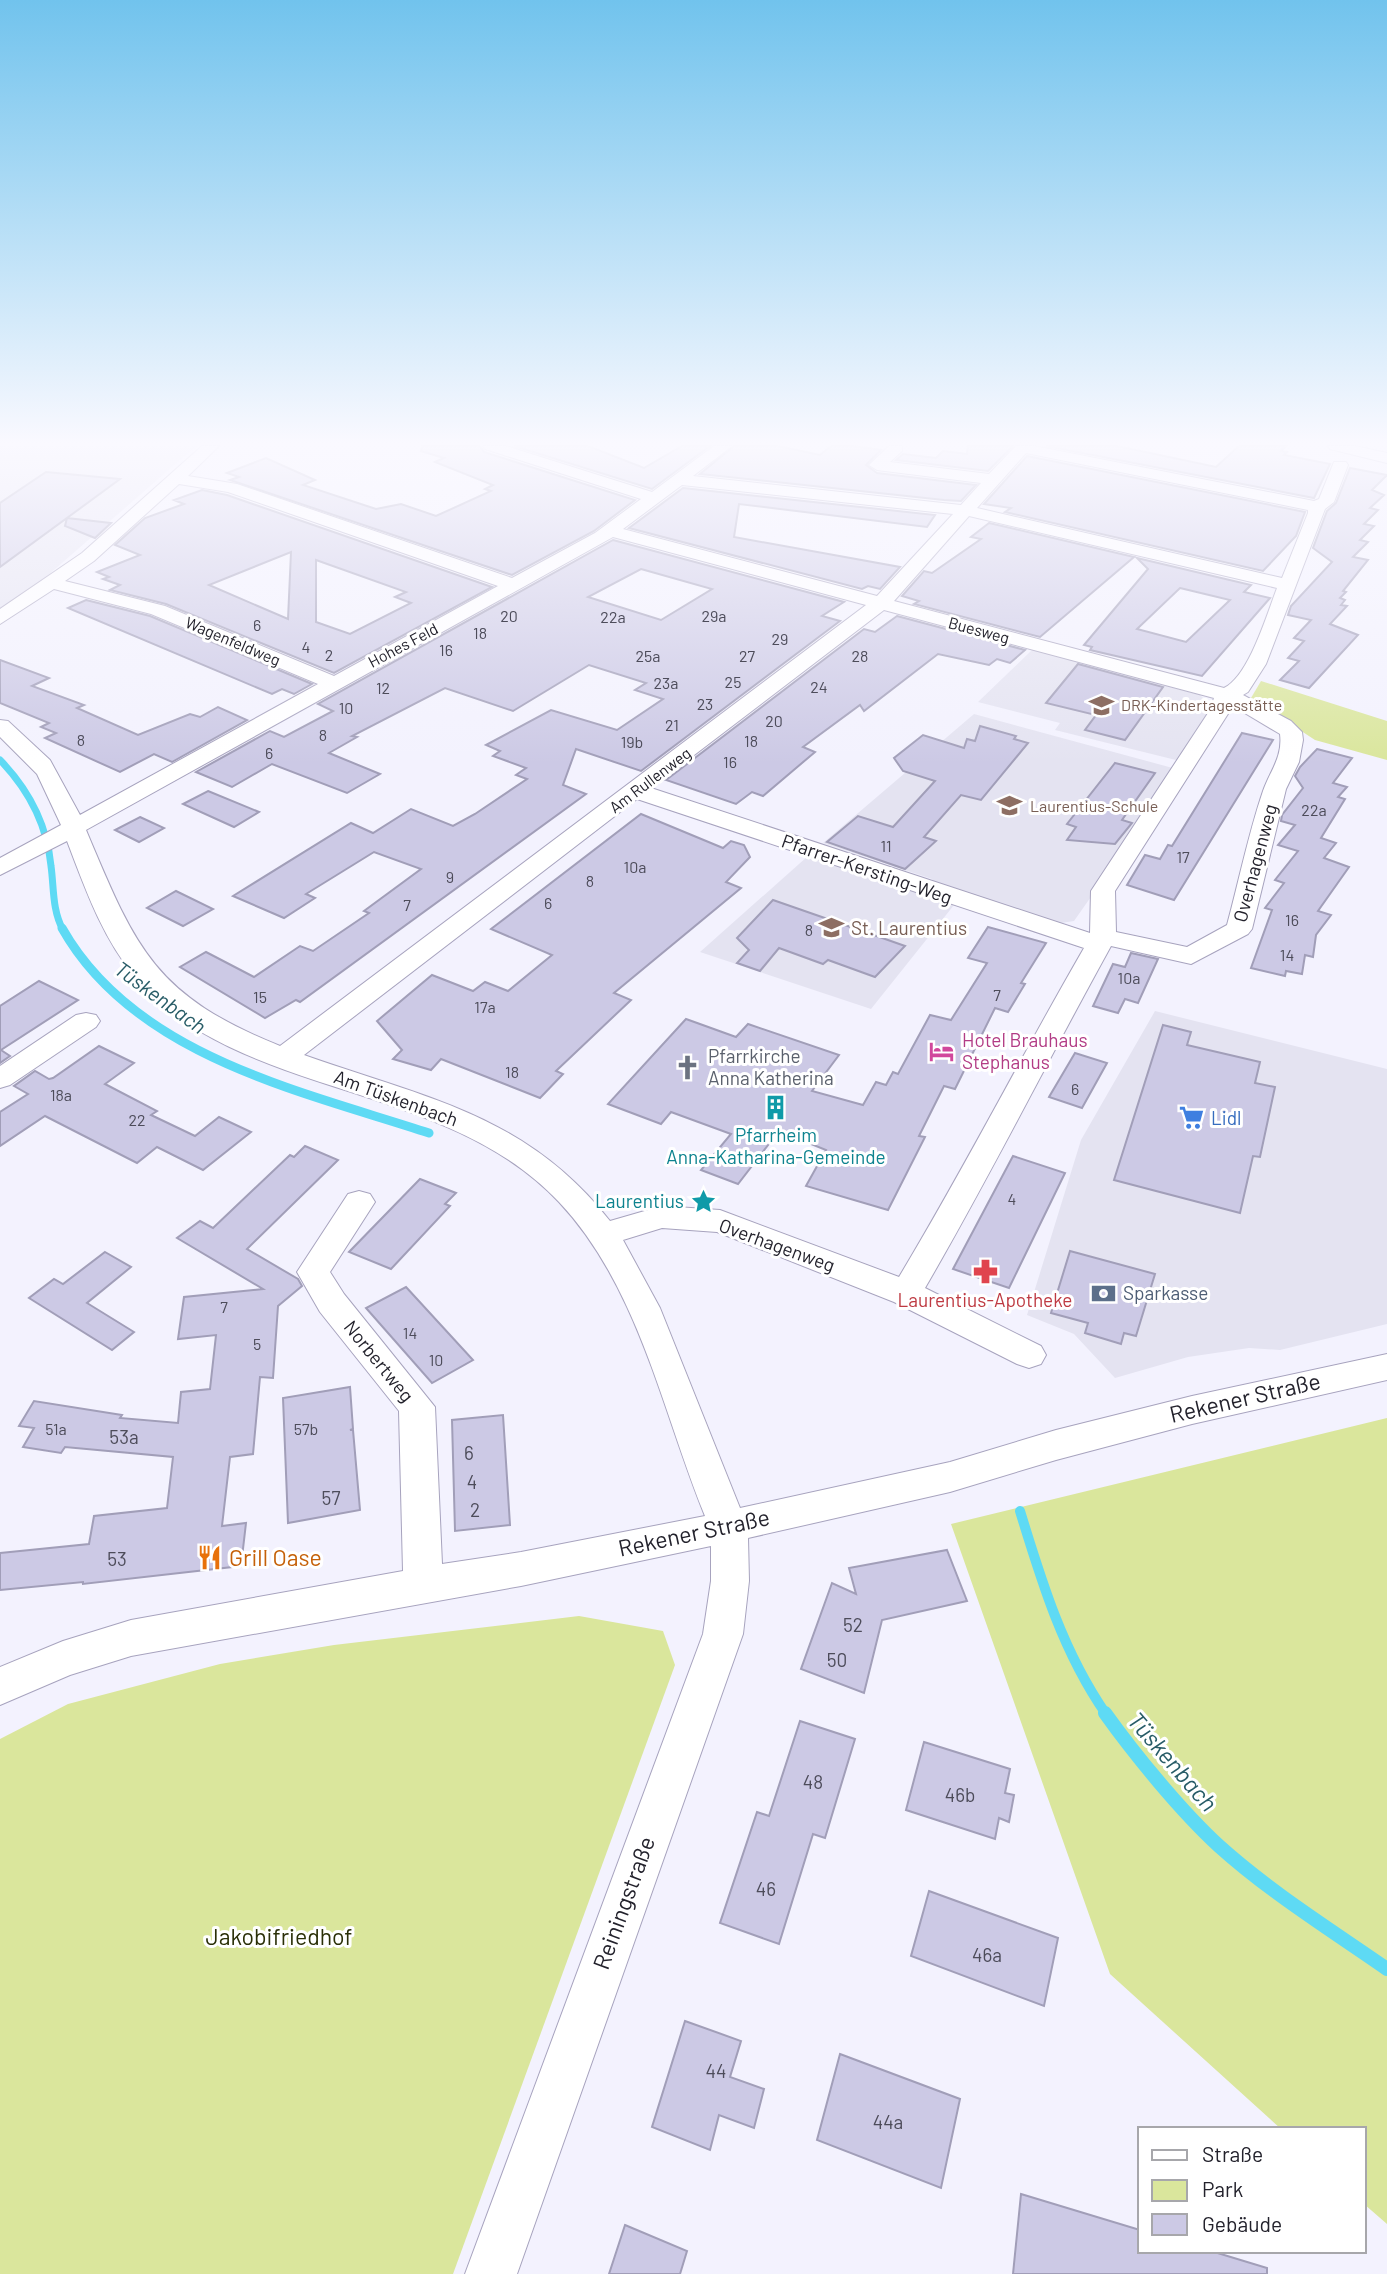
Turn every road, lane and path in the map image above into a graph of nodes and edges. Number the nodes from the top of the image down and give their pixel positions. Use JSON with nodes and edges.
{"nodes":[{"id":1,"x":92,"y":552,"type":"edge"},
{"id":2,"x":417,"y":552,"type":"edge"},
{"id":3,"x":573,"y":552,"type":"edge"},
{"id":4,"x":690,"y":552,"type":"edge"},
{"id":5,"x":927,"y":552,"type":"edge"},
{"id":6,"x":1146,"y":552,"type":"edge"},
{"id":7,"x":1301,"y":552,"type":"edge"},
{"id":8,"x":51,"y":583,"type":"junction"},
{"id":9,"x":513,"y":585,"type":"junction"},
{"id":10,"x":1288,"y":585,"type":"junction"},
{"id":11,"x":881,"y":603,"type":"junction"},
{"id":12,"x":0,"y":618,"type":"edge"},
{"id":13,"x":333,"y":683,"type":"junction"},
{"id":14,"x":1226,"y":695,"type":"junction"},
{"id":15,"x":0,"y":726,"type":"edge"},
{"id":16,"x":636,"y":791,"type":"junction"},
{"id":17,"x":68,"y":830,"type":"junction"},
{"id":18,"x":0,"y":867,"type":"edge"},
{"id":19,"x":1101,"y":940,"type":"junction"},
{"id":20,"x":86,"y":1021,"type":"dead end"},
{"id":21,"x":285,"y":1058,"type":"junction"},
{"id":22,"x":0,"y":1079,"type":"edge"},
{"id":23,"x":359,"y":1202,"type":"dead end"},
{"id":24,"x":603,"y":1235,"type":"junction"},
{"id":25,"x":906,"y":1293,"type":"junction"},
{"id":26,"x":1029,"y":1354,"type":"dead end"},
{"id":27,"x":1387,"y":1367,"type":"edge"},
{"id":28,"x":727,"y":1527,"type":"junction"},
{"id":29,"x":423,"y":1584,"type":"junction"},
{"id":30,"x":0,"y":1686,"type":"edge"},
{"id":31,"x":491,"y":2274,"type":"edge"}],
"edges":[{"from":1,"to":8,"type":"street"},
{"from":2,"to":9,"type":"street"},
{"from":3,"to":9,"type":"street","name":"Hohes Feld"},
{"from":4,"to":11,"type":"street","name":"Buesweg"},
{"from":5,"to":11,"type":"street","name":"Am Rullenweg"},
{"from":6,"to":10,"type":"street"},
{"from":7,"to":10,"type":"street"},
{"from":8,"to":12,"type":"street"},
{"from":8,"to":13,"type":"street","name":"Wagenfeldweg"},
{"from":9,"to":13,"type":"street","name":"Hohes Feld"},
{"from":10,"to":14,"type":"street"},
{"from":11,"to":14,"type":"street","name":"Buesweg"},
{"from":11,"to":16,"type":"street","name":"Am Rullenweg"},
{"from":13,"to":17,"type":"street","name":"Hohes Feld"},
{"from":14,"to":19,"type":"street"},
{"from":14,"to":19,"type":"street","name":"Overhagenweg"},
{"from":15,"to":17,"type":"street","name":"Am Tüskenbach"},
{"from":16,"to":19,"type":"street","name":"Pfarrer-Kersting-Weg"},
{"from":16,"to":21,"type":"street","name":"Am Rullenweg"},
{"from":17,"to":18,"type":"street","name":"Hohes Feld"},
{"from":17,"to":21,"type":"street","name":"Am Tüskenbach"},
{"from":19,"to":25,"type":"street"},
{"from":20,"to":22,"type":"street"},
{"from":21,"to":24,"type":"street","name":"Am Tüskenbach"},
{"from":23,"to":29,"type":"street","name":"Norbertweg"},
{"from":24,"to":25,"type":"street","name":"Overhagenweg"},
{"from":24,"to":28,"type":"street","name":"Am Tüskenbach"},
{"from":25,"to":26,"type":"street","name":"Overhagenweg"},
{"from":27,"to":28,"type":"street","name":"Rekener Straße"},
{"from":28,"to":29,"type":"street","name":"Rekener Straße"},
{"from":28,"to":31,"type":"street","name":"Reiningstraße"},
{"from":29,"to":30,"type":"street","name":"Rekener Straße"}]}
